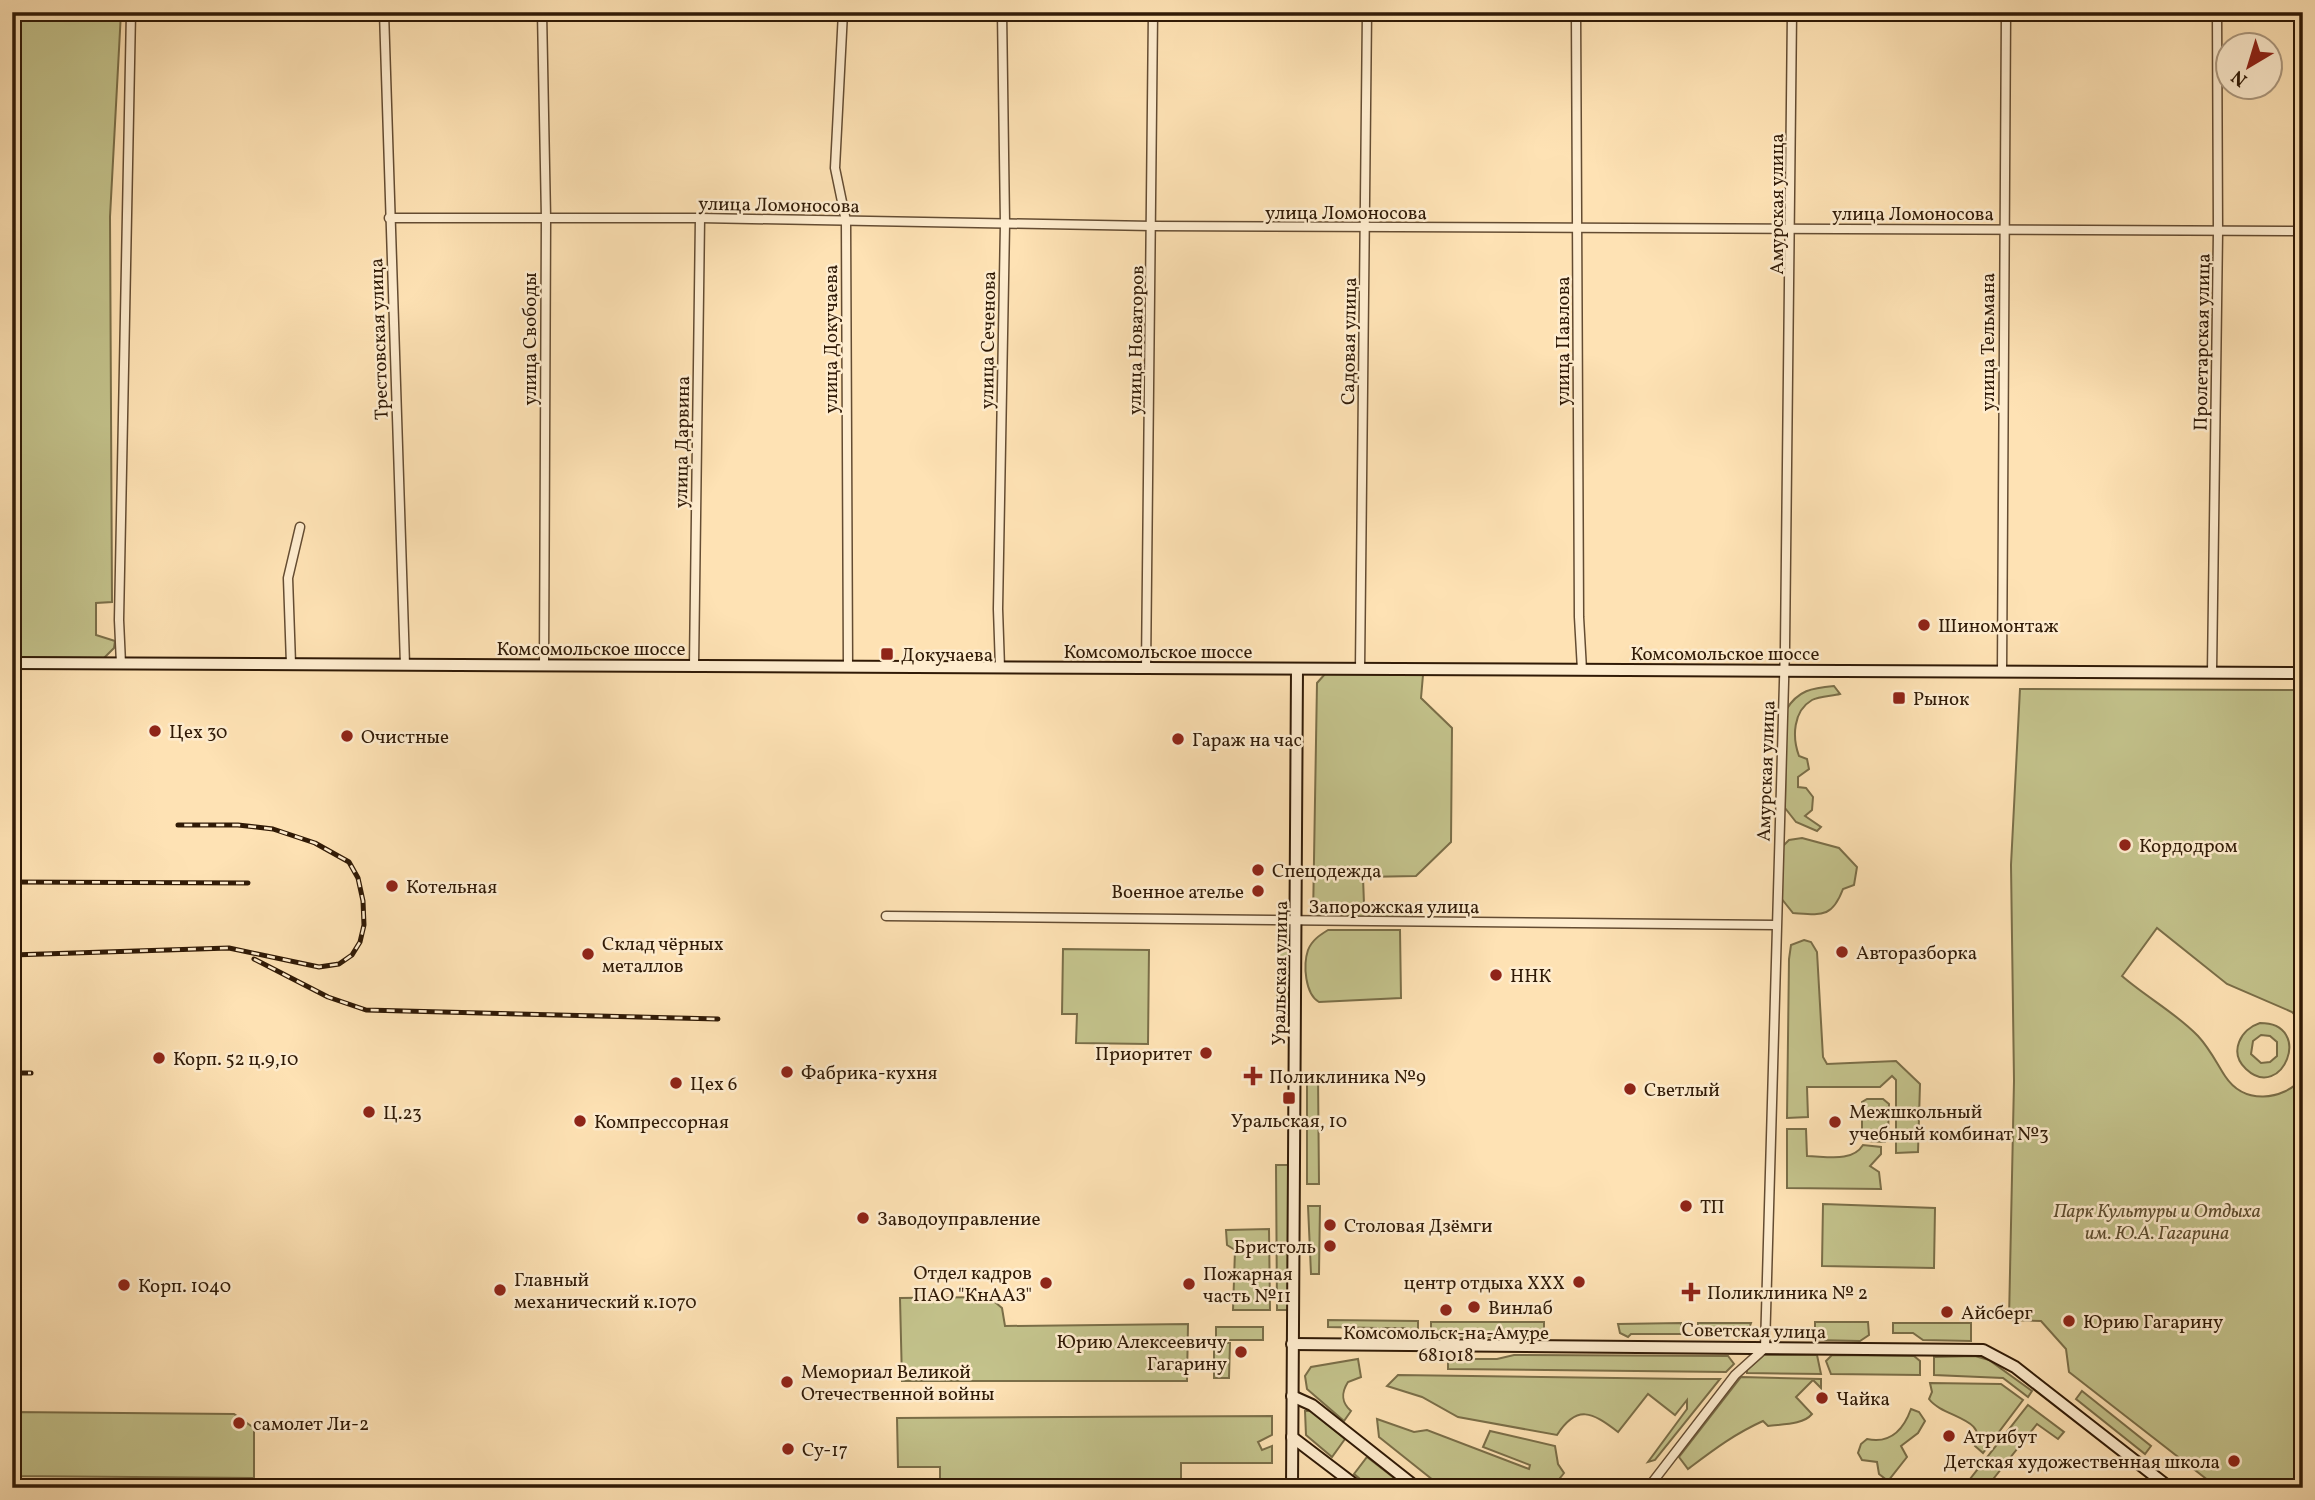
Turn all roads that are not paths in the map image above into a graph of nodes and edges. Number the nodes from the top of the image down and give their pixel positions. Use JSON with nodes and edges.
{"nodes":[{"id":1,"x":131,"y":12,"type":"edge"},
{"id":2,"x":384,"y":12,"type":"edge"},
{"id":3,"x":542,"y":12,"type":"edge"},
{"id":4,"x":843,"y":12,"type":"edge"},
{"id":5,"x":1002,"y":12,"type":"edge"},
{"id":6,"x":1153,"y":12,"type":"edge"},
{"id":7,"x":1367,"y":12,"type":"edge"},
{"id":8,"x":1576,"y":12,"type":"edge"},
{"id":9,"x":1792,"y":12,"type":"edge"},
{"id":10,"x":2006,"y":12,"type":"edge"},
{"id":11,"x":2217,"y":12,"type":"edge"},
{"id":12,"x":389,"y":218,"type":"junction"},
{"id":13,"x":546,"y":218,"type":"junction"},
{"id":14,"x":700,"y":218,"type":"junction"},
{"id":15,"x":846,"y":221,"type":"junction"},
{"id":16,"x":1005,"y":224,"type":"junction"},
{"id":17,"x":1152,"y":226,"type":"junction"},
{"id":18,"x":1365,"y":228,"type":"junction"},
{"id":19,"x":1577,"y":228,"type":"junction"},
{"id":20,"x":1792,"y":228,"type":"junction"},
{"id":21,"x":2003,"y":229,"type":"junction"},
{"id":22,"x":2303,"y":231,"type":"edge"},
{"id":23,"x":2218,"y":232,"type":"junction"},
{"id":24,"x":300,"y":527,"type":"dead end"},
{"id":25,"x":12,"y":663,"type":"edge"},
{"id":26,"x":121,"y":664,"type":"junction"},
{"id":27,"x":292,"y":664,"type":"junction"},
{"id":28,"x":405,"y":665,"type":"junction"},
{"id":29,"x":544,"y":666,"type":"junction"},
{"id":30,"x":694,"y":666,"type":"junction"},
{"id":31,"x":848,"y":667,"type":"junction"},
{"id":32,"x":1000,"y":668,"type":"junction"},
{"id":33,"x":1146,"y":669,"type":"junction"},
{"id":34,"x":1297,"y":669,"type":"junction"},
{"id":35,"x":1360,"y":669,"type":"junction"},
{"id":36,"x":1582,"y":670,"type":"junction"},
{"id":37,"x":1784,"y":671,"type":"junction"},
{"id":38,"x":2002,"y":671,"type":"junction"},
{"id":39,"x":2212,"y":672,"type":"junction"},
{"id":40,"x":2303,"y":673,"type":"edge"},
{"id":41,"x":886,"y":916,"type":"dead end"},
{"id":42,"x":1297,"y":921,"type":"junction"},
{"id":43,"x":1776,"y":925,"type":"junction"},
{"id":44,"x":1292,"y":1344,"type":"junction"},
{"id":45,"x":1765,"y":1348,"type":"junction"},
{"id":46,"x":1292,"y":1396,"type":"junction"},
{"id":47,"x":1292,"y":1437,"type":"junction"},
{"id":48,"x":1292,"y":1488,"type":"edge"},
{"id":49,"x":1359,"y":1488,"type":"edge"},
{"id":50,"x":1417,"y":1488,"type":"edge"},
{"id":51,"x":1648,"y":1488,"type":"edge"},
{"id":52,"x":2170,"y":1488,"type":"edge"}],
"edges":[{"from":1,"to":26,"type":"street"},
{"from":2,"to":12,"type":"street","name":"Трестовская улица"},
{"from":3,"to":13,"type":"street","name":"улица Свободы"},
{"from":4,"to":15,"type":"street","name":"улица Докучаева"},
{"from":5,"to":16,"type":"street","name":"улица Сеченова"},
{"from":6,"to":17,"type":"street","name":"улица Новаторов"},
{"from":7,"to":18,"type":"street","name":"Садовая улица"},
{"from":8,"to":19,"type":"street","name":"улица Павлова"},
{"from":9,"to":20,"type":"street","name":"Амурская улица"},
{"from":10,"to":21,"type":"street","name":"улица Тельмана"},
{"from":11,"to":23,"type":"street","name":"Пролетарская улица"},
{"from":12,"to":13,"type":"street","name":"улица Ломоносова"},
{"from":12,"to":28,"type":"street","name":"Трестовская улица"},
{"from":13,"to":14,"type":"street","name":"улица Ломоносова"},
{"from":13,"to":29,"type":"street","name":"улица Свободы"},
{"from":14,"to":15,"type":"street","name":"улица Ломоносова"},
{"from":14,"to":30,"type":"street","name":"улица Дарвина"},
{"from":15,"to":16,"type":"street","name":"улица Ломоносова"},
{"from":15,"to":31,"type":"street","name":"улица Докучаева"},
{"from":16,"to":17,"type":"street","name":"улица Ломоносова"},
{"from":16,"to":32,"type":"street","name":"улица Сеченова"},
{"from":17,"to":18,"type":"street","name":"улица Ломоносова"},
{"from":17,"to":33,"type":"street","name":"улица Новаторов"},
{"from":18,"to":19,"type":"street","name":"улица Ломоносова"},
{"from":18,"to":35,"type":"street","name":"Садовая улица"},
{"from":19,"to":20,"type":"street","name":"улица Ломоносова"},
{"from":19,"to":36,"type":"street","name":"улица Павлова"},
{"from":20,"to":21,"type":"street","name":"улица Ломоносова"},
{"from":20,"to":37,"type":"street","name":"Амурская улица"},
{"from":21,"to":23,"type":"street","name":"улица Ломоносова"},
{"from":21,"to":38,"type":"street","name":"улица Тельмана"},
{"from":22,"to":23,"type":"street","name":"улица Ломоносова"},
{"from":23,"to":39,"type":"street","name":"Пролетарская улица"},
{"from":24,"to":27,"type":"street"},
{"from":25,"to":26,"type":"main road","name":"Комсомольское шоссе"},
{"from":26,"to":27,"type":"main road","name":"Комсомольское шоссе"},
{"from":27,"to":28,"type":"main road","name":"Комсомольское шоссе"},
{"from":28,"to":29,"type":"main road","name":"Комсомольское шоссе"},
{"from":29,"to":30,"type":"main road","name":"Комсомольское шоссе"},
{"from":30,"to":31,"type":"main road","name":"Комсомольское шоссе"},
{"from":31,"to":32,"type":"main road","name":"Комсомольское шоссе"},
{"from":32,"to":33,"type":"main road","name":"Комсомольское шоссе"},
{"from":33,"to":34,"type":"main road","name":"Комсомольское шоссе"},
{"from":34,"to":35,"type":"main road","name":"Комсомольское шоссе"},
{"from":34,"to":42,"type":"main road","name":"Уральская улица"},
{"from":35,"to":36,"type":"main road","name":"Комсомольское шоссе"},
{"from":36,"to":37,"type":"main road","name":"Комсомольское шоссе"},
{"from":37,"to":38,"type":"main road","name":"Комсомольское шоссе"},
{"from":37,"to":43,"type":"street","name":"Амурская улица"},
{"from":38,"to":39,"type":"main road","name":"Комсомольское шоссе"},
{"from":39,"to":40,"type":"main road","name":"Комсомольское шоссе"},
{"from":41,"to":42,"type":"street","name":"Запорожская улица"},
{"from":42,"to":43,"type":"street","name":"Запорожская улица"},
{"from":42,"to":44,"type":"main road","name":"Уральская улица"},
{"from":43,"to":45,"type":"street","name":"Амурская улица"},
{"from":44,"to":45,"type":"main road","name":"Советская улица"},
{"from":44,"to":46,"type":"main road","name":"Уральская улица"},
{"from":45,"to":51,"type":"street"},
{"from":45,"to":52,"type":"main road","name":"Советская улица"},
{"from":46,"to":47,"type":"main road","name":"Уральская улица"},
{"from":46,"to":50,"type":"main road"},
{"from":47,"to":48,"type":"main road","name":"Уральская улица"},
{"from":47,"to":49,"type":"main road"}]}
